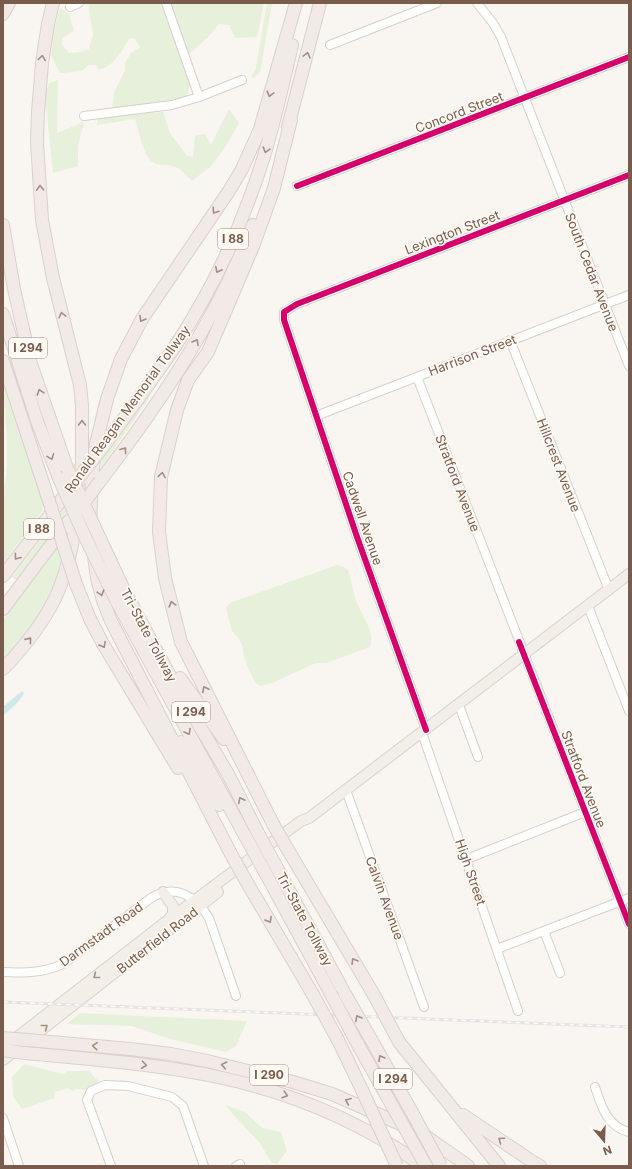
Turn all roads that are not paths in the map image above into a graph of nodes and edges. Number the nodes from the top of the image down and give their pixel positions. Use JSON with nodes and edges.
{"nodes":[{"id":1,"x":9,"y":3,"type":"edge"},
{"id":2,"x":53,"y":3,"type":"edge"},
{"id":3,"x":79,"y":3,"type":"edge"},
{"id":4,"x":166,"y":3,"type":"edge"},
{"id":5,"x":296,"y":3,"type":"edge"},
{"id":6,"x":302,"y":3,"type":"edge"},
{"id":7,"x":320,"y":3,"type":"edge"},
{"id":8,"x":437,"y":3,"type":"edge"},
{"id":9,"x":477,"y":3,"type":"edge"},
{"id":10,"x":70,"y":7,"type":"dead end"},
{"id":11,"x":3,"y":14,"type":"edge"},
{"id":12,"x":330,"y":45,"type":"dead end"},
{"id":13,"x":629,"y":57,"type":"edge"},
{"id":14,"x":242,"y":80,"type":"dead end"},
{"id":15,"x":199,"y":97,"type":"junction"},
{"id":16,"x":525,"y":98,"type":"junction"},
{"id":17,"x":84,"y":116,"type":"dead end"},
{"id":18,"x":291,"y":120,"type":"junction"},
{"id":19,"x":629,"y":175,"type":"edge"},
{"id":20,"x":297,"y":186,"type":"dead end"},
{"id":21,"x":564,"y":200,"type":"junction"},
{"id":22,"x":3,"y":225,"type":"edge"},
{"id":23,"x":629,"y":295,"type":"edge"},
{"id":24,"x":605,"y":304,"type":"junction"},
{"id":25,"x":284,"y":312,"type":"joint"},
{"id":26,"x":3,"y":314,"type":"edge"},
{"id":27,"x":510,"y":340,"type":"junction"},
{"id":28,"x":3,"y":361,"type":"edge"},
{"id":29,"x":629,"y":366,"type":"edge"},
{"id":30,"x":417,"y":377,"type":"junction"},
{"id":31,"x":316,"y":416,"type":"junction"},
{"id":32,"x":629,"y":574,"type":"edge"},
{"id":33,"x":3,"y":576,"type":"edge"},
{"id":34,"x":608,"y":590,"type":"junction"},
{"id":35,"x":120,"y":595,"type":"junction"},
{"id":36,"x":588,"y":606,"type":"junction"},
{"id":37,"x":3,"y":609,"type":"edge"},
{"id":38,"x":151,"y":641,"type":"junction"},
{"id":39,"x":524,"y":655,"type":"junction"},
{"id":40,"x":129,"y":657,"type":"junction"},
{"id":41,"x":3,"y":669,"type":"edge"},
{"id":42,"x":459,"y":705,"type":"junction"},
{"id":43,"x":629,"y":710,"type":"edge"},
{"id":44,"x":424,"y":731,"type":"junction"},
{"id":45,"x":478,"y":757,"type":"dead end"},
{"id":46,"x":245,"y":770,"type":"junction"},
{"id":47,"x":346,"y":790,"type":"junction"},
{"id":48,"x":585,"y":812,"type":"junction"},
{"id":49,"x":246,"y":845,"type":"junction"},
{"id":50,"x":232,"y":856,"type":"junction"},
{"id":51,"x":467,"y":859,"type":"junction"},
{"id":52,"x":163,"y":892,"type":"junction"},
{"id":53,"x":629,"y":898,"type":"edge"},
{"id":54,"x":620,"y":901,"type":"junction"},
{"id":55,"x":198,"y":903,"type":"junction"},
{"id":56,"x":167,"y":921,"type":"junction"},
{"id":57,"x":629,"y":924,"type":"edge"},
{"id":58,"x":544,"y":931,"type":"junction"},
{"id":59,"x":497,"y":949,"type":"junction"},
{"id":60,"x":3,"y":972,"type":"edge"},
{"id":61,"x":560,"y":973,"type":"dead end"},
{"id":62,"x":236,"y":996,"type":"dead end"},
{"id":63,"x":424,"y":1007,"type":"dead end"},
{"id":64,"x":518,"y":1011,"type":"dead end"},
{"id":65,"x":3,"y":1038,"type":"edge"},
{"id":66,"x":3,"y":1049,"type":"edge"},
{"id":67,"x":3,"y":1060,"type":"edge"},
{"id":68,"x":595,"y":1087,"type":"dead end"},
{"id":69,"x":453,"y":1108,"type":"junction"},
{"id":70,"x":3,"y":1118,"type":"edge"},
{"id":71,"x":629,"y":1132,"type":"edge"},
{"id":72,"x":19,"y":1166,"type":"edge"},
{"id":73,"x":111,"y":1166,"type":"edge"},
{"id":74,"x":204,"y":1166,"type":"edge"},
{"id":75,"x":397,"y":1166,"type":"edge"},
{"id":76,"x":423,"y":1166,"type":"edge"},
{"id":77,"x":426,"y":1166,"type":"edge"},
{"id":78,"x":441,"y":1166,"type":"edge"},
{"id":79,"x":468,"y":1166,"type":"edge"},
{"id":80,"x":499,"y":1166,"type":"edge"},
{"id":81,"x":540,"y":1166,"type":"edge"}],
"edges":[{"from":1,"to":11,"type":"highway"},
{"from":41,"to":2,"type":"highway","one_way":true},
{"from":3,"to":10,"type":"street"},
{"from":4,"to":15,"type":"street"},
{"from":5,"to":40,"type":"highway","one_way":true},
{"from":6,"to":33,"type":"highway","name":"Ronald Reagan Memorial Tollway","number":"I 88","one_way":true,"bridge":true},
{"from":18,"to":7,"type":"highway","name":"Ronald Reagan Memorial Tollway","number":"I 88","one_way":true},
{"from":8,"to":12,"type":"street"},
{"from":9,"to":16,"type":"street","name":"South Cedar Avenue"},
{"from":13,"to":16,"type":"street","name":"Concord Street"},
{"from":14,"to":15,"type":"street"},
{"from":15,"to":17,"type":"street"},
{"from":16,"to":20,"type":"street","name":"Concord Street"},
{"from":16,"to":21,"type":"street","name":"South Cedar Avenue"},
{"from":37,"to":18,"type":"highway","name":"Ronald Reagan Memorial Tollway","number":"I 88","one_way":true,"bridge":true},
{"from":46,"to":18,"type":"highway","one_way":true},
{"from":19,"to":21,"type":"street","name":"Lexington Street"},
{"from":21,"to":24,"type":"street","name":"South Cedar Avenue"},
{"from":21,"to":25,"type":"street","name":"Lexington Street"},
{"from":35,"to":22,"type":"highway","name":"Tri-State Tollway","number":"I 294","one_way":true,"bridge":true},
{"from":23,"to":24,"type":"street","name":"Harrison Street"},
{"from":24,"to":27,"type":"street","name":"Harrison Street"},
{"from":24,"to":29,"type":"street","name":"South Cedar Avenue"},
{"from":25,"to":31,"type":"street","name":"Cadwell Avenue"},
{"from":26,"to":35,"type":"highway","name":"Tri-State Tollway","number":"I 294","one_way":true,"bridge":true},
{"from":27,"to":30,"type":"street","name":"Harrison Street"},
{"from":27,"to":34,"type":"street","name":"Hillcrest Avenue"},
{"from":28,"to":50,"type":"highway","one_way":true,"bridge":true},
{"from":30,"to":31,"type":"street","name":"Harrison Street"},
{"from":30,"to":39,"type":"street","name":"Stratford Avenue"},
{"from":31,"to":44,"type":"street","name":"Cadwell Avenue"},
{"from":32,"to":34,"type":"main road","name":"Butterfield Road"},
{"from":34,"to":36,"type":"main road","name":"Butterfield Road"},
{"from":35,"to":38,"type":"highway","name":"Tri-State Tollway","number":"I 294"},
{"from":35,"to":49,"type":"highway","name":"Tri-State Tollway","number":"I 294","one_way":true},
{"from":36,"to":39,"type":"main road","name":"Butterfield Road"},
{"from":36,"to":43,"type":"street"},
{"from":38,"to":46,"type":"highway"},
{"from":78,"to":38,"type":"highway","name":"Tri-State Tollway","number":"I 294","one_way":true,"bridge":true},
{"from":39,"to":42,"type":"main road","name":"Butterfield Road"},
{"from":39,"to":48,"type":"street","name":"Stratford Avenue"},
{"from":40,"to":49,"type":"highway"},
{"from":40,"to":50,"type":"highway"},
{"from":42,"to":44,"type":"main road","name":"Butterfield Road"},
{"from":42,"to":45,"type":"street"},
{"from":44,"to":47,"type":"main road","name":"Butterfield Road"},
{"from":44,"to":51,"type":"street","name":"High Street"},
{"from":69,"to":46,"type":"highway","one_way":true,"bridge":true},
{"from":47,"to":55,"type":"main road","name":"Butterfield Road"},
{"from":47,"to":63,"type":"street","name":"Calvin Avenue"},
{"from":48,"to":51,"type":"street"},
{"from":48,"to":54,"type":"street","name":"Stratford Avenue"},
{"from":49,"to":77,"type":"highway","name":"Tri-State Tollway","number":"I 294","bridge":true},
{"from":50,"to":75,"type":"highway","one_way":true,"bridge":true},
{"from":51,"to":59,"type":"street","name":"High Street"},
{"from":52,"to":55,"type":"street"},
{"from":52,"to":56,"type":"main road"},
{"from":52,"to":60,"type":"street","name":"Darmstadt Road"},
{"from":53,"to":54,"type":"street"},
{"from":54,"to":57,"type":"street","name":"Stratford Avenue"},
{"from":54,"to":58,"type":"street"},
{"from":55,"to":56,"type":"main road","name":"Butterfield Road"},
{"from":55,"to":62,"type":"street"},
{"from":67,"to":55,"type":"main road","name":"Butterfield Road","one_way":true},
{"from":56,"to":66,"type":"main road","name":"Butterfield Road","one_way":true},
{"from":58,"to":59,"type":"street"},
{"from":58,"to":61,"type":"street"},
{"from":59,"to":64,"type":"street","name":"High Street"},
{"from":79,"to":65,"type":"highway","number":"I 290","one_way":true,"bridge":true},
{"from":66,"to":76,"type":"highway","number":"I 290","one_way":true,"bridge":true},
{"from":68,"to":71,"type":"street"},
{"from":69,"to":80,"type":"highway"},
{"from":81,"to":69,"type":"highway","one_way":true},
{"from":70,"to":72,"type":"street"},
{"from":73,"to":74,"type":"street"}]}
